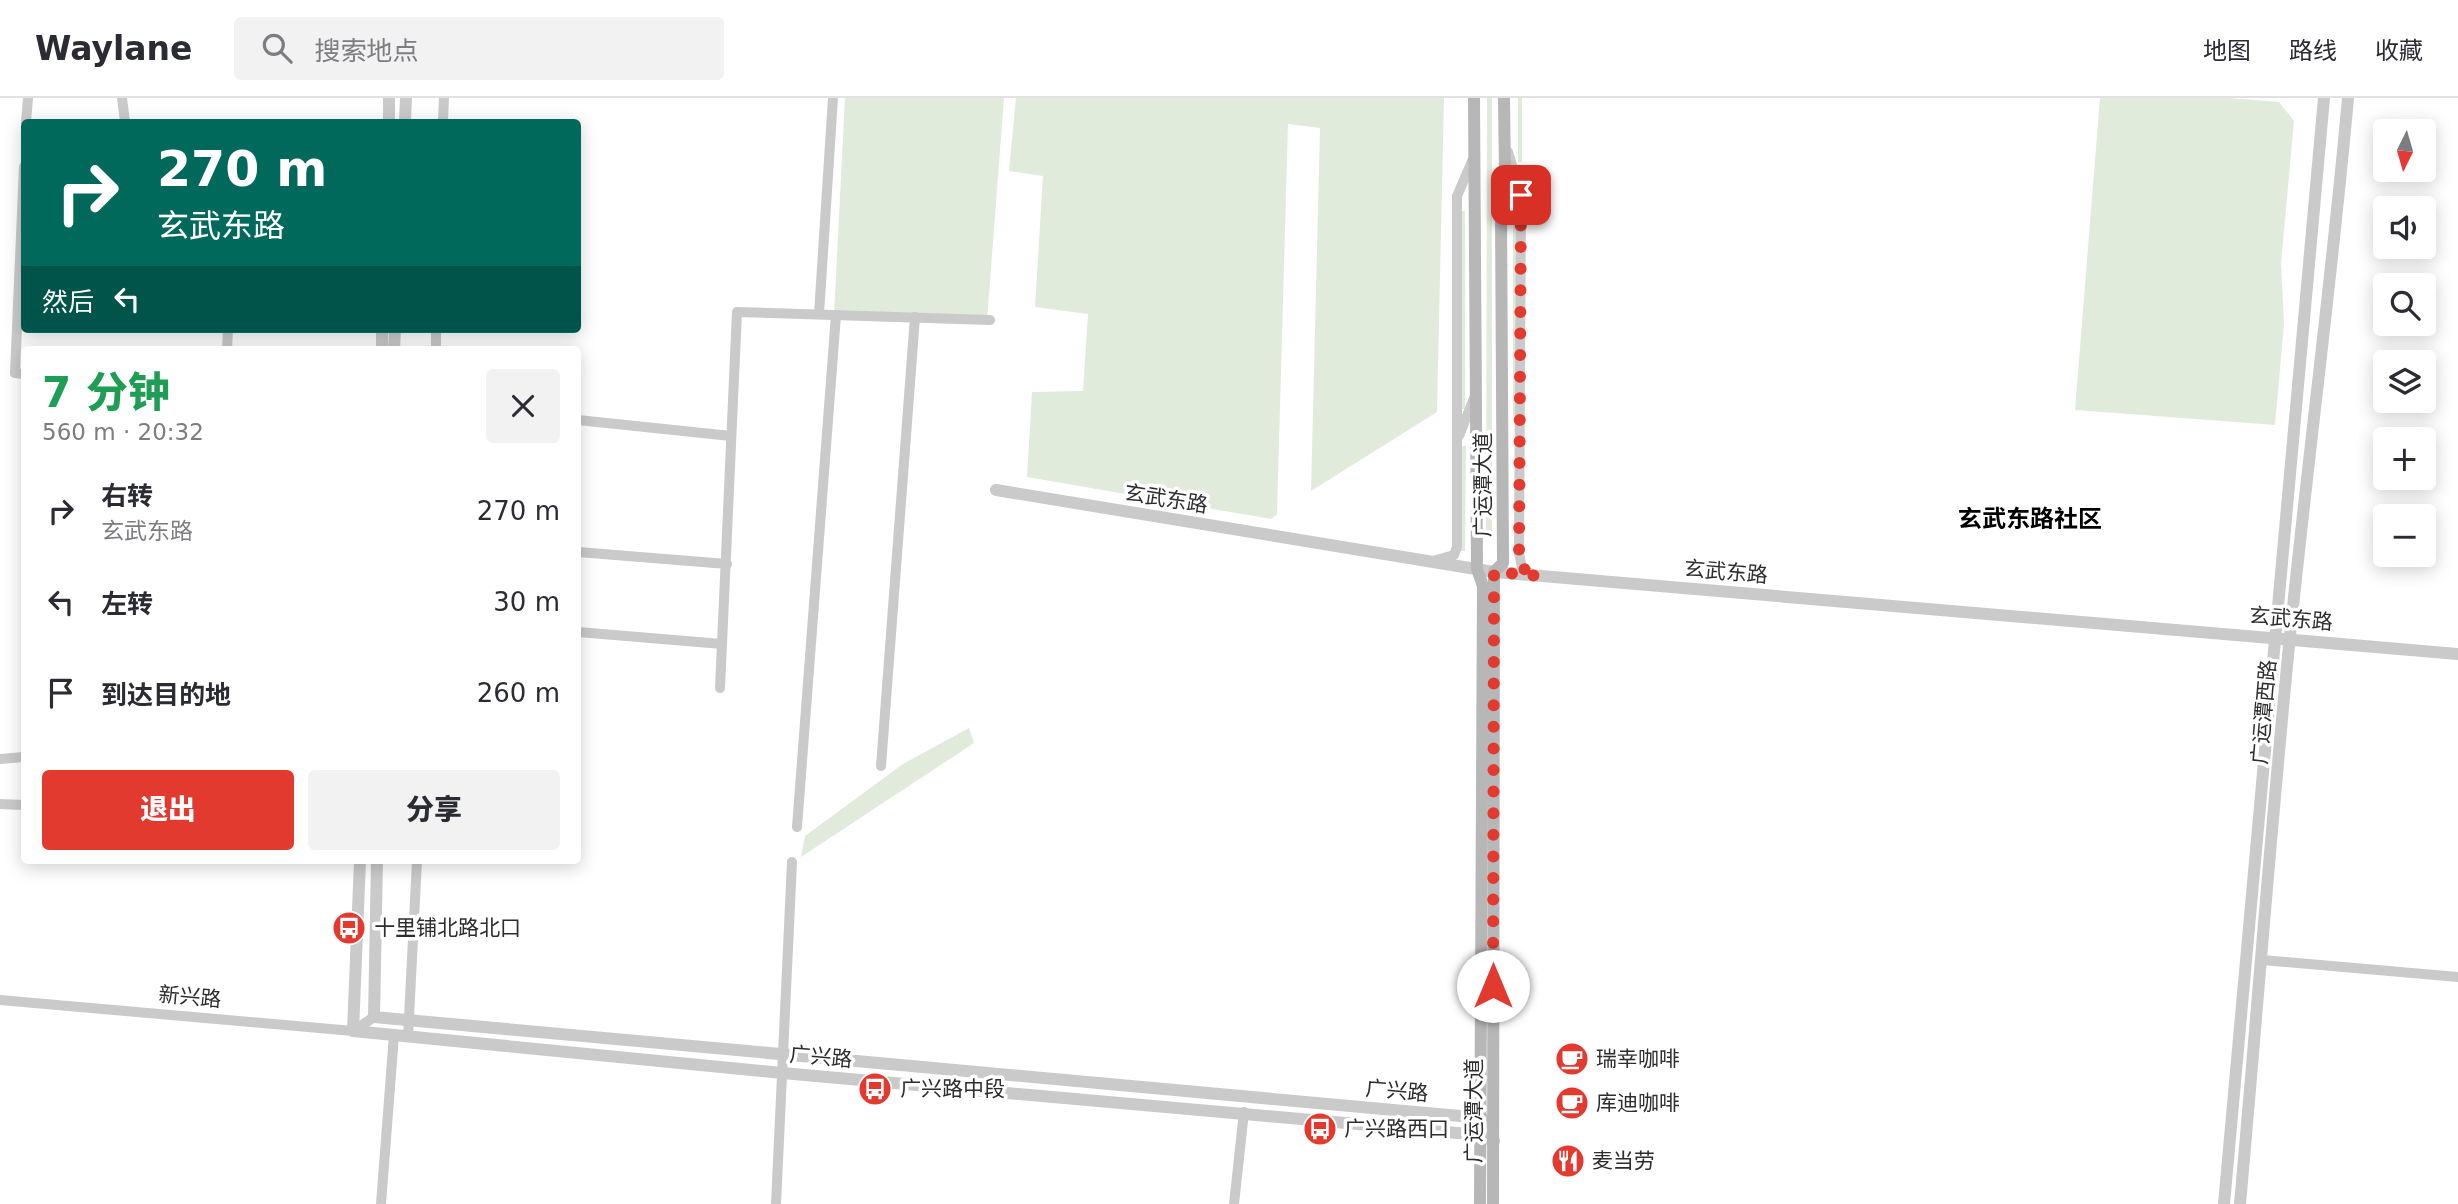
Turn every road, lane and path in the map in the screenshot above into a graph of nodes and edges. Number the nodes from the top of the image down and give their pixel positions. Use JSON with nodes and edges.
{"nodes":[{"id":1,"x":28,"y":98,"type":"edge"},
{"id":2,"x":122,"y":98,"type":"edge"},
{"id":3,"x":390,"y":98,"type":"edge"},
{"id":4,"x":406,"y":98,"type":"edge"},
{"id":5,"x":444,"y":98,"type":"edge"},
{"id":6,"x":833,"y":98,"type":"edge"},
{"id":7,"x":2324,"y":98,"type":"edge"},
{"id":8,"x":2348,"y":98,"type":"edge"},
{"id":9,"x":1505,"y":101,"type":"edge"},
{"id":10,"x":1473,"y":102,"type":"edge"},
{"id":11,"x":26,"y":119,"type":"edge"},
{"id":12,"x":125,"y":119,"type":"edge"},
{"id":13,"x":389,"y":119,"type":"edge"},
{"id":14,"x":405,"y":119,"type":"edge"},
{"id":15,"x":443,"y":119,"type":"edge"},
{"id":16,"x":1505,"y":143,"type":"junction"},
{"id":17,"x":1473,"y":158,"type":"junction"},
{"id":18,"x":819,"y":314,"type":"junction"},
{"id":19,"x":836,"y":315,"type":"junction"},
{"id":20,"x":915,"y":317,"type":"junction"},
{"id":21,"x":990,"y":320,"type":"dead end"},
{"id":22,"x":21,"y":322,"type":"edge"},
{"id":23,"x":20,"y":373,"type":"edge"},
{"id":24,"x":1476,"y":394,"type":"junction"},
{"id":25,"x":581,"y":420,"type":"edge"},
{"id":26,"x":731,"y":436,"type":"junction"},
{"id":27,"x":1457,"y":442,"type":"junction"},
{"id":28,"x":996,"y":490,"type":"dead end"},
{"id":29,"x":581,"y":552,"type":"edge"},
{"id":30,"x":1422,"y":560,"type":"junction"},
{"id":31,"x":727,"y":564,"type":"junction"},
{"id":32,"x":1477,"y":569,"type":"junction"},
{"id":33,"x":1494,"y":572,"type":"junction"},
{"id":34,"x":1539,"y":576,"type":"junction"},
{"id":35,"x":581,"y":632,"type":"edge"},
{"id":36,"x":2275,"y":637,"type":"junction"},
{"id":37,"x":2290,"y":638,"type":"junction"},
{"id":38,"x":722,"y":644,"type":"junction"},
{"id":39,"x":2458,"y":654,"type":"edge"},
{"id":40,"x":720,"y":688,"type":"dead end"},
{"id":41,"x":21,"y":757,"type":"edge"},
{"id":42,"x":0,"y":760,"type":"edge"},
{"id":43,"x":881,"y":766,"type":"dead end"},
{"id":44,"x":0,"y":804,"type":"edge"},
{"id":45,"x":21,"y":805,"type":"edge"},
{"id":46,"x":797,"y":827,"type":"dead end"},
{"id":47,"x":792,"y":862,"type":"dead end"},
{"id":48,"x":360,"y":864,"type":"edge"},
{"id":49,"x":377,"y":864,"type":"edge"},
{"id":50,"x":417,"y":864,"type":"edge"},
{"id":51,"x":2262,"y":960,"type":"junction"},
{"id":52,"x":2458,"y":977,"type":"edge"},
{"id":53,"x":0,"y":1000,"type":"edge"},
{"id":54,"x":374,"y":1017,"type":"junction"},
{"id":55,"x":410,"y":1023,"type":"junction"},
{"id":56,"x":353,"y":1031,"type":"junction"},
{"id":57,"x":394,"y":1035,"type":"junction"},
{"id":58,"x":408,"y":1037,"type":"junction"},
{"id":59,"x":785,"y":1056,"type":"junction"},
{"id":60,"x":782,"y":1073,"type":"junction"},
{"id":61,"x":1244,"y":1112,"type":"junction"},
{"id":62,"x":1482,"y":1118,"type":"junction"},
{"id":63,"x":1493,"y":1126,"type":"junction"},
{"id":64,"x":1480,"y":1135,"type":"junction"},
{"id":65,"x":1493,"y":1141,"type":"junction"},
{"id":66,"x":381,"y":1204,"type":"edge"},
{"id":67,"x":776,"y":1204,"type":"edge"},
{"id":68,"x":1234,"y":1204,"type":"edge"},
{"id":69,"x":1480,"y":1204,"type":"edge"},
{"id":70,"x":1493,"y":1204,"type":"edge"},
{"id":71,"x":2224,"y":1204,"type":"edge"},
{"id":72,"x":2240,"y":1204,"type":"edge"}],
"edges":[{"from":1,"to":11,"type":"street"},
{"from":2,"to":12,"type":"street"},
{"from":3,"to":13,"type":"street"},
{"from":4,"to":14,"type":"street"},
{"from":5,"to":15,"type":"street"},
{"from":6,"to":18,"type":"street"},
{"from":7,"to":36,"type":"street","name":"广运潭西路"},
{"from":8,"to":37,"type":"street","name":"广运潭西路"},
{"from":9,"to":16,"type":"main road","name":"广运潭大道"},
{"from":10,"to":17,"type":"main road","name":"广运潭大道"},
{"from":16,"to":33,"type":"main road","name":"广运潭大道"},
{"from":16,"to":34,"type":"street"},
{"from":17,"to":24,"type":"main road","name":"广运潭大道"},
{"from":17,"to":27,"type":"street"},
{"from":18,"to":19,"type":"street"},
{"from":18,"to":26,"type":"street"},
{"from":19,"to":20,"type":"street"},
{"from":19,"to":46,"type":"street"},
{"from":20,"to":21,"type":"street"},
{"from":20,"to":43,"type":"street"},
{"from":22,"to":23,"type":"street"},
{"from":24,"to":27,"type":"street"},
{"from":24,"to":32,"type":"main road","name":"广运潭大道"},
{"from":25,"to":26,"type":"street"},
{"from":26,"to":31,"type":"street"},
{"from":27,"to":30,"type":"street"},
{"from":28,"to":30,"type":"street","name":"玄武东路"},
{"from":29,"to":31,"type":"street"},
{"from":30,"to":32,"type":"street","name":"玄武东路"},
{"from":31,"to":38,"type":"street"},
{"from":32,"to":33,"type":"street","name":"玄武东路"},
{"from":32,"to":62,"type":"main road","name":"广运潭大道"},
{"from":33,"to":34,"type":"street","name":"玄武东路"},
{"from":33,"to":63,"type":"main road","name":"广运潭大道"},
{"from":34,"to":36,"type":"street","name":"玄武东路"},
{"from":35,"to":38,"type":"street"},
{"from":36,"to":37,"type":"street","name":"玄武东路"},
{"from":36,"to":71,"type":"street","name":"广运潭西路"},
{"from":37,"to":39,"type":"street","name":"玄武东路"},
{"from":37,"to":51,"type":"street","name":"广运潭西路"},
{"from":38,"to":40,"type":"street"},
{"from":41,"to":42,"type":"street"},
{"from":44,"to":45,"type":"street"},
{"from":47,"to":59,"type":"street"},
{"from":48,"to":56,"type":"street"},
{"from":49,"to":54,"type":"street"},
{"from":50,"to":55,"type":"street"},
{"from":51,"to":52,"type":"street"},
{"from":51,"to":72,"type":"street","name":"广运潭西路"},
{"from":53,"to":56,"type":"street","name":"新兴路"},
{"from":54,"to":55,"type":"street","name":"广兴路"},
{"from":54,"to":56,"type":"street"},
{"from":55,"to":58,"type":"street"},
{"from":55,"to":59,"type":"street","name":"广兴路"},
{"from":56,"to":57,"type":"street","name":"广兴路"},
{"from":57,"to":58,"type":"street","name":"广兴路"},
{"from":57,"to":66,"type":"street"},
{"from":58,"to":60,"type":"street","name":"广兴路"},
{"from":59,"to":60,"type":"street"},
{"from":59,"to":62,"type":"street","name":"广兴路"},
{"from":60,"to":61,"type":"street","name":"广兴路"},
{"from":60,"to":67,"type":"street"},
{"from":61,"to":64,"type":"street","name":"广兴路"},
{"from":61,"to":68,"type":"street"},
{"from":62,"to":63,"type":"street"},
{"from":62,"to":64,"type":"main road","name":"广运潭大道"},
{"from":63,"to":65,"type":"main road","name":"广运潭大道"},
{"from":64,"to":65,"type":"street","name":"广兴路"},
{"from":64,"to":69,"type":"main road","name":"广运潭大道"},
{"from":65,"to":70,"type":"main road","name":"广运潭大道"}]}
